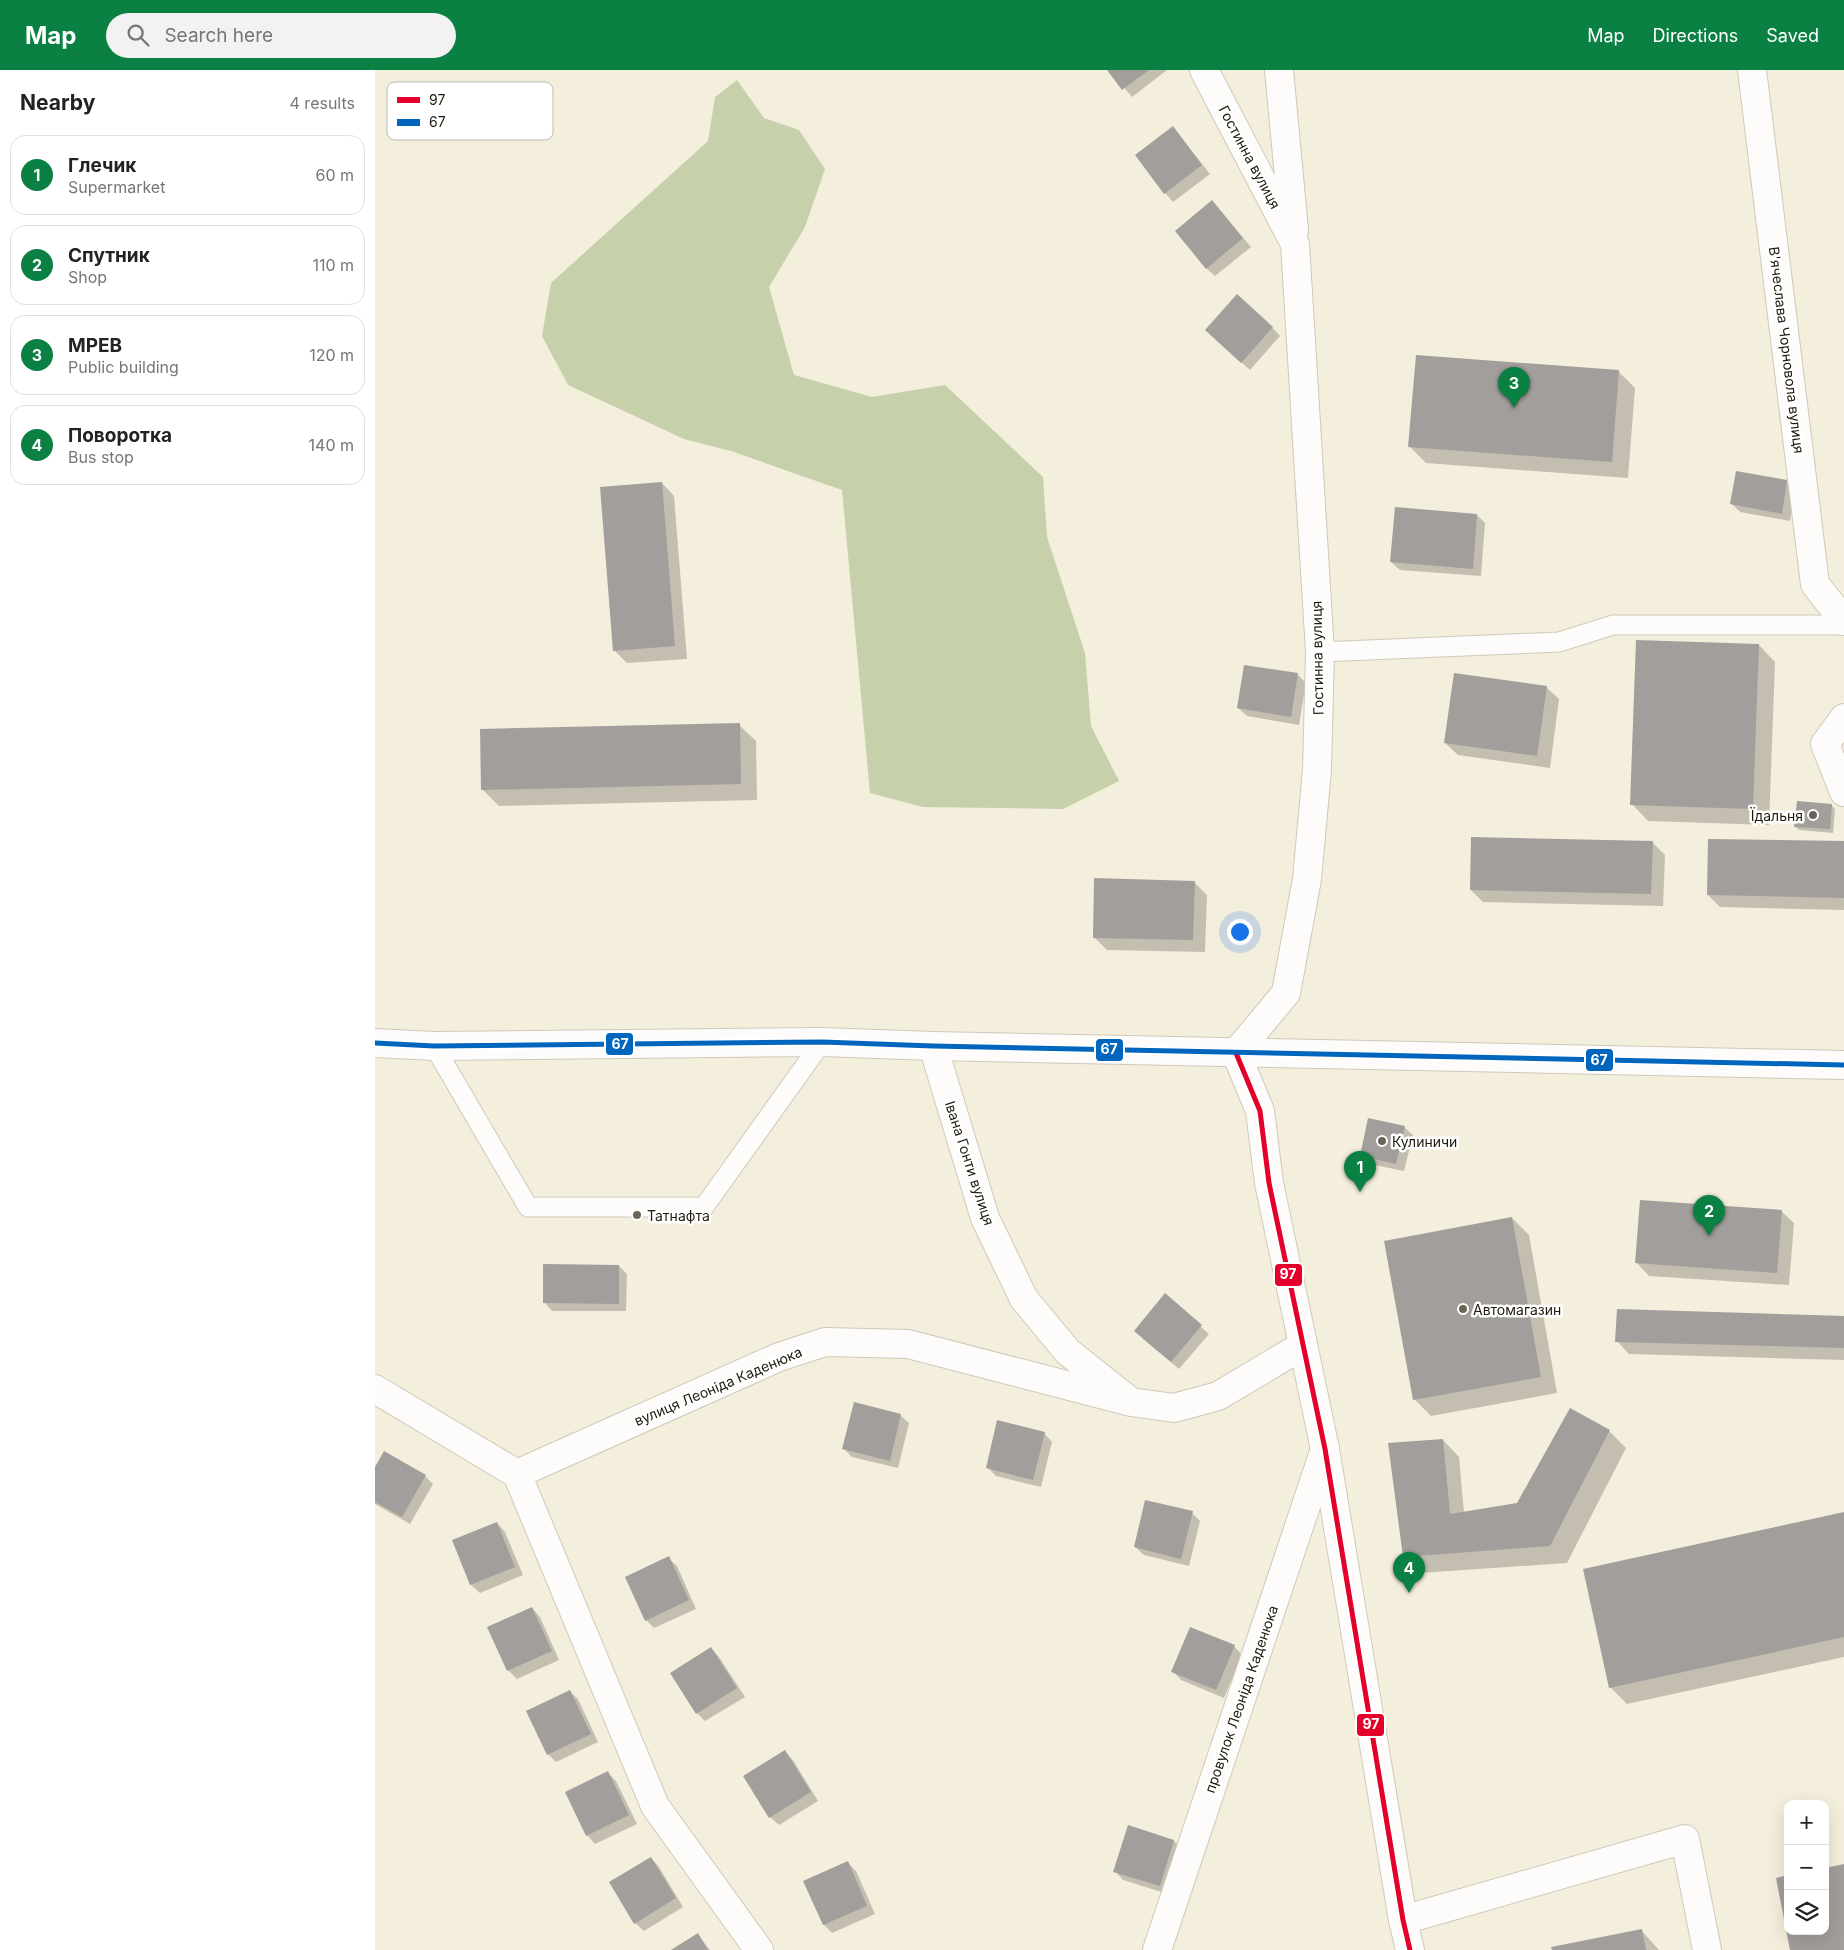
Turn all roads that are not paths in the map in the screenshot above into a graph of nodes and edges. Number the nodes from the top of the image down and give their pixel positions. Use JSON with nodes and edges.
{"nodes":[{"id":1,"x":1204,"y":70,"type":"edge"},
{"id":2,"x":1279,"y":70,"type":"edge"},
{"id":3,"x":1752,"y":70,"type":"edge"},
{"id":4,"x":1295,"y":244,"type":"junction"},
{"id":5,"x":1844,"y":621,"type":"edge"},
{"id":6,"x":1844,"y":625,"type":"edge"},
{"id":7,"x":1320,"y":652,"type":"junction"},
{"id":8,"x":1844,"y":718,"type":"edge"},
{"id":9,"x":1844,"y":792,"type":"edge"},
{"id":10,"x":822,"y":1042,"type":"junction"},
{"id":11,"x":375,"y":1043,"type":"edge"},
{"id":12,"x":435,"y":1046,"type":"junction"},
{"id":13,"x":933,"y":1046,"type":"junction"},
{"id":14,"x":1236,"y":1053,"type":"junction"},
{"id":15,"x":1844,"y":1065,"type":"edge"},
{"id":16,"x":1302,"y":1346,"type":"junction"},
{"id":17,"x":375,"y":1389,"type":"edge"},
{"id":18,"x":1131,"y":1402,"type":"junction"},
{"id":19,"x":1325,"y":1448,"type":"junction"},
{"id":20,"x":517,"y":1474,"type":"junction"},
{"id":21,"x":1403,"y":1920,"type":"junction"},
{"id":22,"x":759,"y":1950,"type":"edge"},
{"id":23,"x":1157,"y":1950,"type":"edge"},
{"id":24,"x":1410,"y":1950,"type":"edge"},
{"id":25,"x":1707,"y":1950,"type":"edge"}],
"edges":[{"from":1,"to":4,"type":"main road","name":"Гостинна вулиця"},
{"from":2,"to":4,"type":"main road","name":"Гостинна вулиця"},
{"from":3,"to":5,"type":"main road","name":"В'ячеслава Чорновола вулиця"},
{"from":4,"to":7,"type":"main road","name":"Гостинна вулиця"},
{"from":6,"to":7,"type":"lane"},
{"from":7,"to":14,"type":"main road","name":"Гостинна вулиця"},
{"from":8,"to":9,"type":"main road"},
{"from":10,"to":12,"type":"main road"},
{"from":10,"to":12,"type":"lane"},
{"from":10,"to":13,"type":"main road"},
{"from":11,"to":12,"type":"main road"},
{"from":13,"to":14,"type":"main road"},
{"from":13,"to":18,"type":"main road","name":"Івана Гонти вулиця"},
{"from":14,"to":15,"type":"main road"},
{"from":14,"to":16,"type":"main road"},
{"from":16,"to":18,"type":"main road"},
{"from":16,"to":19,"type":"main road"},
{"from":17,"to":20,"type":"main road"},
{"from":18,"to":20,"type":"main road","name":"вулиця Леоніда Каденюка"},
{"from":19,"to":21,"type":"main road"},
{"from":19,"to":23,"type":"main road","name":"провулок Леоніда Каденюка"},
{"from":20,"to":22,"type":"main road"},
{"from":21,"to":24,"type":"main road"},
{"from":21,"to":25,"type":"main road"}]}
